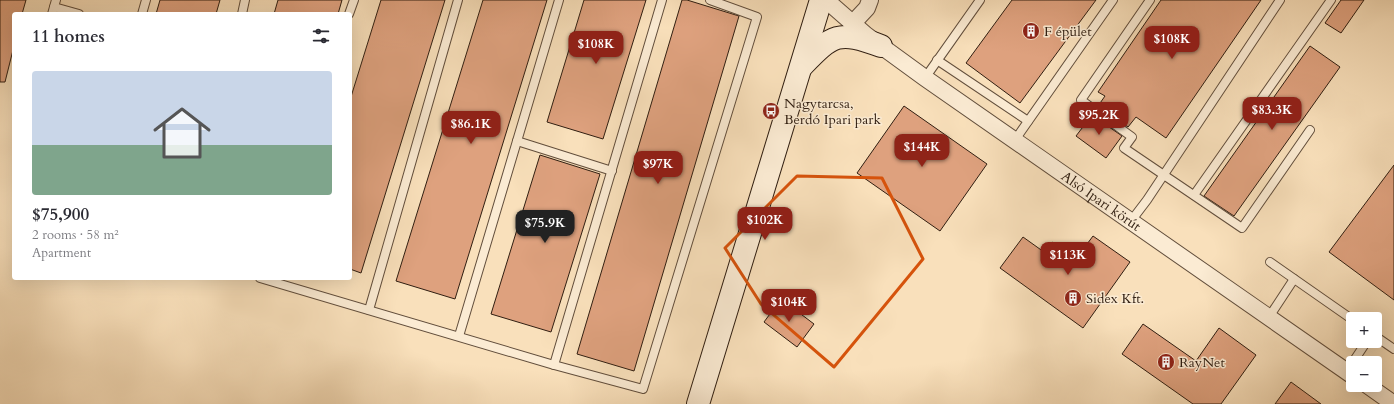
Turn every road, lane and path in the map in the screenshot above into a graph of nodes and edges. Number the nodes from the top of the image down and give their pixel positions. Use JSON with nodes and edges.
{"nodes":[{"id":1,"x":146,"y":0,"type":"edge"},
{"id":2,"x":245,"y":0,"type":"edge"},
{"id":3,"x":354,"y":0,"type":"edge"},
{"id":4,"x":458,"y":0,"type":"edge"},
{"id":5,"x":559,"y":0,"type":"edge"},
{"id":6,"x":662,"y":0,"type":"edge"},
{"id":7,"x":710,"y":0,"type":"edge"},
{"id":8,"x":821,"y":0,"type":"edge"},
{"id":9,"x":826,"y":0,"type":"edge"},
{"id":10,"x":870,"y":0,"type":"edge"},
{"id":11,"x":980,"y":0,"type":"edge"},
{"id":12,"x":1113,"y":0,"type":"edge"},
{"id":13,"x":1150,"y":0,"type":"edge"},
{"id":14,"x":1280,"y":0,"type":"edge"},
{"id":15,"x":1331,"y":0,"type":"edge"},
{"id":16,"x":54,"y":7,"type":"edge"},
{"id":17,"x":72,"y":12,"type":"edge"},
{"id":18,"x":143,"y":12,"type":"edge"},
{"id":19,"x":242,"y":12,"type":"edge"},
{"id":20,"x":351,"y":12,"type":"edge"},
{"id":21,"x":853,"y":23,"type":"junction"},
{"id":22,"x":881,"y":46,"type":"junction"},
{"id":23,"x":937,"y":60,"type":"junction"},
{"id":24,"x":800,"y":68,"type":"junction"},
{"id":25,"x":925,"y":78,"type":"junction"},
{"id":26,"x":1028,"y":121,"type":"junction"},
{"id":27,"x":1310,"y":130,"type":"dead end"},
{"id":28,"x":1014,"y":140,"type":"junction"},
{"id":29,"x":517,"y":141,"type":"junction"},
{"id":30,"x":612,"y":171,"type":"junction"},
{"id":31,"x":1164,"y":174,"type":"junction"},
{"id":32,"x":1194,"y":196,"type":"junction"},
{"id":33,"x":1131,"y":221,"type":"junction"},
{"id":34,"x":1270,"y":262,"type":"dead end"},
{"id":35,"x":1294,"y":279,"type":"junction"},
{"id":36,"x":272,"y":280,"type":"edge"},
{"id":37,"x":369,"y":310,"type":"junction"},
{"id":38,"x":1346,"y":315,"type":"edge"},
{"id":39,"x":1269,"y":317,"type":"junction"},
{"id":40,"x":459,"y":336,"type":"junction"},
{"id":41,"x":1382,"y":341,"type":"edge"},
{"id":42,"x":1394,"y":349,"type":"edge"},
{"id":43,"x":554,"y":365,"type":"junction"},
{"id":44,"x":1346,"y":370,"type":"edge"},
{"id":45,"x":1377,"y":392,"type":"edge"},
{"id":46,"x":698,"y":404,"type":"edge"},
{"id":47,"x":1394,"y":404,"type":"edge"}],
"edges":[{"from":1,"to":18,"type":"lane"},
{"from":2,"to":19,"type":"lane"},
{"from":3,"to":20,"type":"lane"},
{"from":4,"to":37,"type":"lane"},
{"from":5,"to":29,"type":"lane"},
{"from":6,"to":30,"type":"lane"},
{"from":7,"to":43,"type":"lane"},
{"from":8,"to":24,"type":"main road"},
{"from":9,"to":21,"type":"street","name":"Alsó Ipari körút"},
{"from":10,"to":21,"type":"street"},
{"from":11,"to":23,"type":"lane"},
{"from":12,"to":26,"type":"lane"},
{"from":13,"to":31,"type":"lane"},
{"from":14,"to":31,"type":"lane"},
{"from":15,"to":32,"type":"lane"},
{"from":16,"to":17,"type":"lane"},
{"from":21,"to":22,"type":"street","name":"Alsó Ipari körút"},
{"from":22,"to":24,"type":"main road"},
{"from":22,"to":25,"type":"street","name":"Alsó Ipari körút"},
{"from":23,"to":25,"type":"lane"},
{"from":23,"to":26,"type":"lane"},
{"from":24,"to":46,"type":"main road"},
{"from":25,"to":28,"type":"street","name":"Alsó Ipari körút"},
{"from":26,"to":28,"type":"lane"},
{"from":27,"to":32,"type":"lane"},
{"from":28,"to":33,"type":"street","name":"Alsó Ipari körút"},
{"from":29,"to":30,"type":"lane"},
{"from":29,"to":40,"type":"lane"},
{"from":30,"to":43,"type":"lane"},
{"from":31,"to":32,"type":"lane"},
{"from":31,"to":33,"type":"lane"},
{"from":33,"to":39,"type":"street","name":"Alsó Ipari körút"},
{"from":34,"to":35,"type":"lane"},
{"from":35,"to":38,"type":"lane"},
{"from":35,"to":39,"type":"lane"},
{"from":36,"to":37,"type":"lane"},
{"from":37,"to":40,"type":"lane"},
{"from":39,"to":44,"type":"street","name":"Alsó Ipari körút"},
{"from":40,"to":43,"type":"lane"},
{"from":41,"to":42,"type":"lane"},
{"from":45,"to":47,"type":"street"}]}
